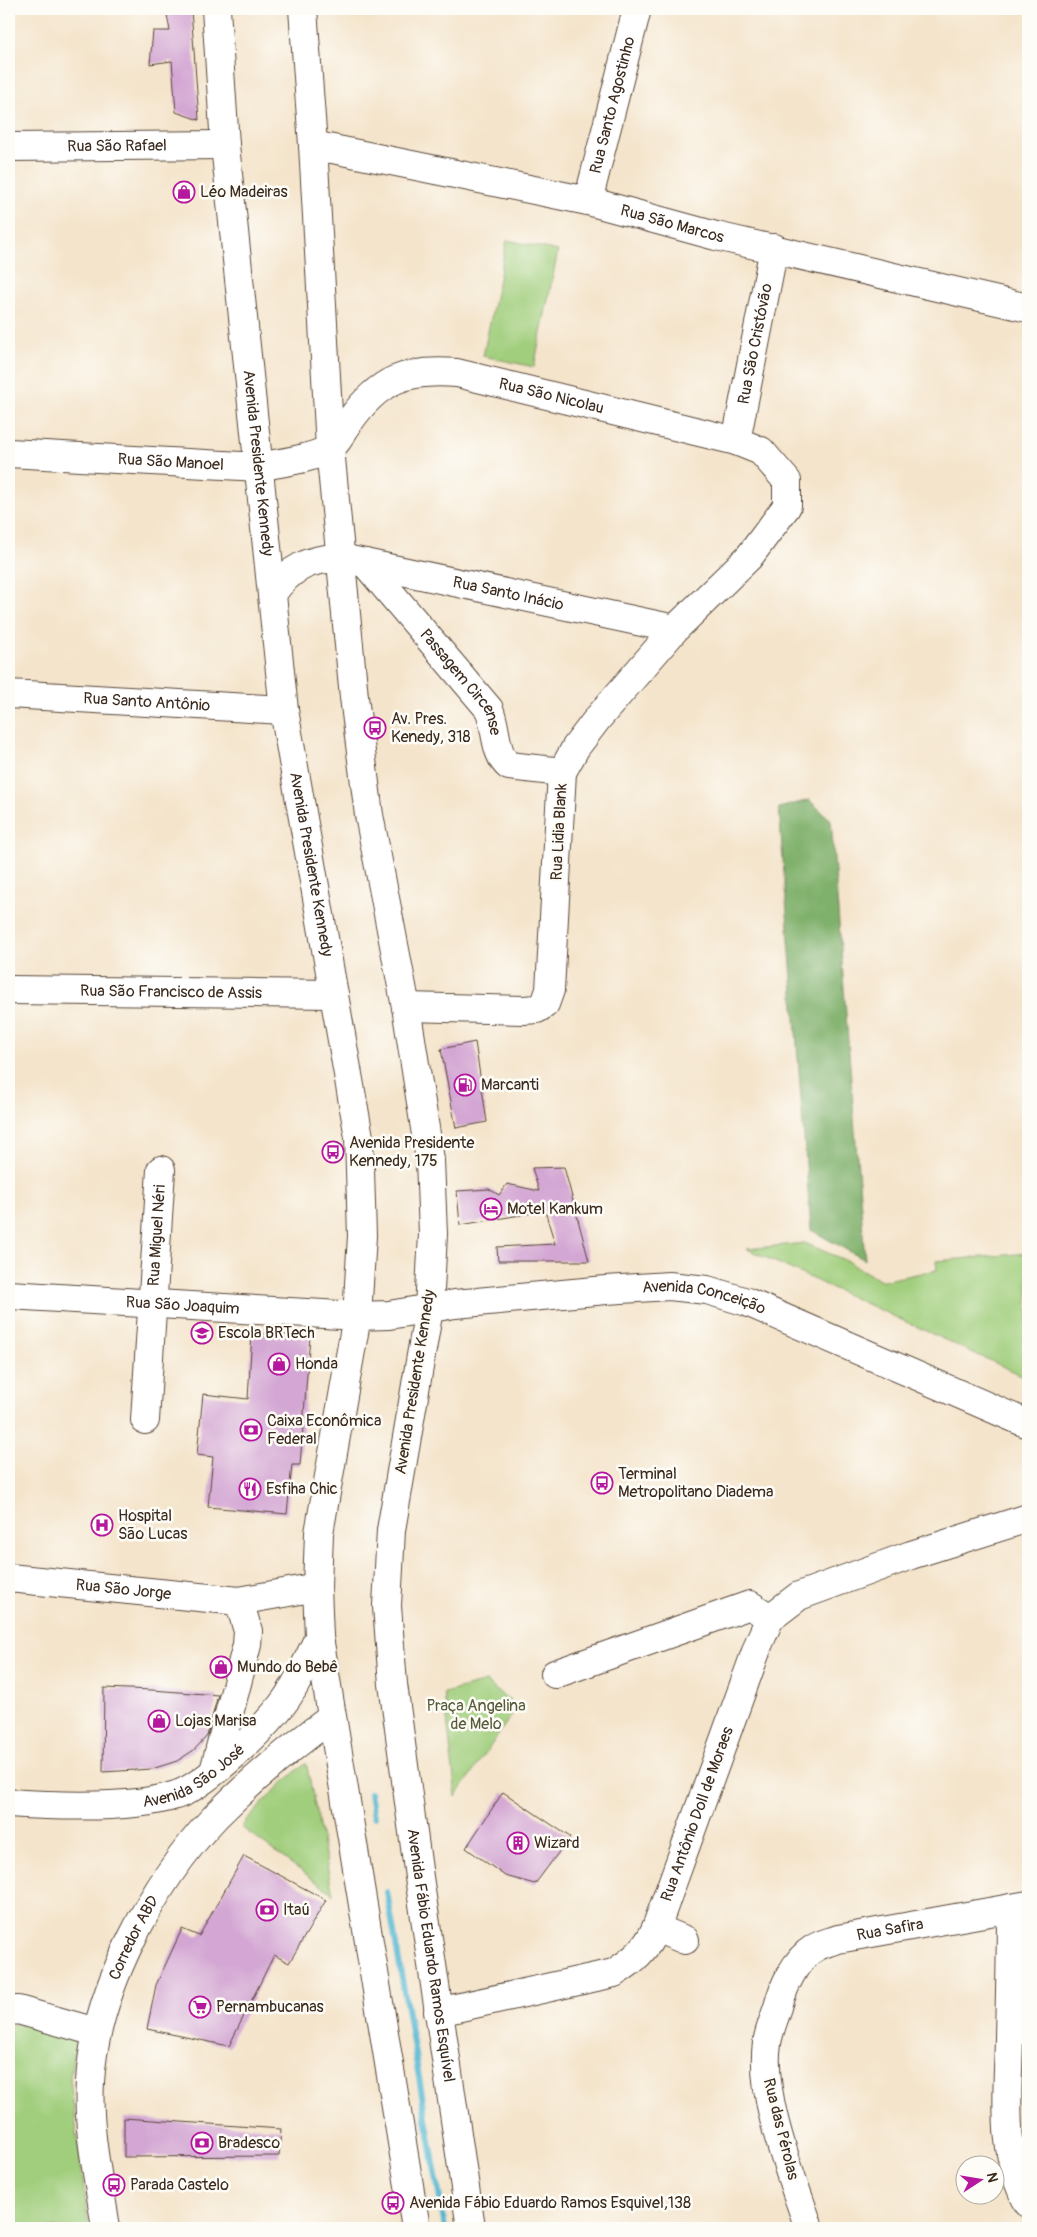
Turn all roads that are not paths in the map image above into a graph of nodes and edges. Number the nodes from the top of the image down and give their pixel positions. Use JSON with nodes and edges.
{"nodes":[{"id":1,"x":216,"y":9,"type":"edge"},
{"id":2,"x":303,"y":9,"type":"edge"},
{"id":3,"x":637,"y":9,"type":"edge"},
{"id":4,"x":225,"y":145,"type":"junction"},
{"id":5,"x":313,"y":145,"type":"junction"},
{"id":6,"x":9,"y":147,"type":"edge"},
{"id":7,"x":588,"y":201,"type":"junction"},
{"id":8,"x":774,"y":248,"type":"junction"},
{"id":9,"x":1028,"y":308,"type":"edge"},
{"id":10,"x":736,"y":441,"type":"junction"},
{"id":11,"x":330,"y":448,"type":"junction"},
{"id":12,"x":9,"y":453,"type":"edge"},
{"id":13,"x":258,"y":467,"type":"junction"},
{"id":14,"x":787,"y":481,"type":"joint"},
{"id":15,"x":353,"y":561,"type":"junction"},
{"id":16,"x":272,"y":594,"type":"junction"},
{"id":17,"x":676,"y":629,"type":"junction"},
{"id":18,"x":9,"y":694,"type":"edge"},
{"id":19,"x":284,"y":710,"type":"junction"},
{"id":20,"x":562,"y":772,"type":"junction"},
{"id":21,"x":9,"y":990,"type":"edge"},
{"id":22,"x":334,"y":994,"type":"junction"},
{"id":23,"x":406,"y":1007,"type":"junction"},
{"id":24,"x":161,"y":1170,"type":"dead end"},
{"id":25,"x":9,"y":1295,"type":"edge"},
{"id":26,"x":151,"y":1304,"type":"junction"},
{"id":27,"x":429,"y":1309,"type":"junction"},
{"id":28,"x":357,"y":1316,"type":"junction"},
{"id":29,"x":145,"y":1420,"type":"dead end"},
{"id":30,"x":1028,"y":1425,"type":"edge"},
{"id":31,"x":1024,"y":1513,"type":"edge"},
{"id":32,"x":9,"y":1578,"type":"edge"},
{"id":33,"x":317,"y":1587,"type":"junction"},
{"id":34,"x":239,"y":1601,"type":"junction"},
{"id":35,"x":770,"y":1618,"type":"junction"},
{"id":36,"x":319,"y":1637,"type":"junction"},
{"id":37,"x":555,"y":1674,"type":"dead end"},
{"id":38,"x":393,"y":1684,"type":"joint"},
{"id":39,"x":331,"y":1718,"type":"junction"},
{"id":40,"x":214,"y":1771,"type":"junction"},
{"id":41,"x":9,"y":1803,"type":"edge"},
{"id":42,"x":1020,"y":1906,"type":"edge"},
{"id":43,"x":656,"y":1928,"type":"junction"},
{"id":44,"x":685,"y":1940,"type":"dead end"},
{"id":45,"x":780,"y":1999,"type":"joint"},
{"id":46,"x":9,"y":2012,"type":"edge"},
{"id":47,"x":438,"y":2012,"type":"junction"},
{"id":48,"x":96,"y":2032,"type":"junction"},
{"id":49,"x":1028,"y":2203,"type":"edge"},
{"id":50,"x":106,"y":2228,"type":"edge"},
{"id":51,"x":416,"y":2228,"type":"edge"},
{"id":52,"x":471,"y":2228,"type":"edge"},
{"id":53,"x":809,"y":2228,"type":"edge"}],
"edges":[{"from":1,"to":4,"type":"street","name":"Avenida Presidente Kennedy"},
{"from":2,"to":5,"type":"street","name":"Avenida Presidente Kennedy"},
{"from":3,"to":7,"type":"street","name":"Rua Santo Agostinho"},
{"from":4,"to":6,"type":"street","name":"Rua São Rafael"},
{"from":4,"to":13,"type":"street","name":"Avenida Presidente Kennedy"},
{"from":5,"to":7,"type":"street","name":"Rua São Marcos"},
{"from":5,"to":11,"type":"street","name":"Avenida Presidente Kennedy"},
{"from":7,"to":8,"type":"street","name":"Rua São Marcos"},
{"from":8,"to":9,"type":"street","name":"Rua São Marcos"},
{"from":8,"to":10,"type":"street","name":"Rua São Cristóvão"},
{"from":10,"to":11,"type":"street","name":"Rua São Nicolau"},
{"from":10,"to":14,"type":"street","name":"Rua São Nicolau"},
{"from":11,"to":13,"type":"street","name":"Rua São Manoel"},
{"from":11,"to":15,"type":"street","name":"Avenida Presidente Kennedy"},
{"from":12,"to":13,"type":"street","name":"Rua São Manoel"},
{"from":13,"to":16,"type":"street","name":"Avenida Presidente Kennedy"},
{"from":14,"to":17,"type":"street","name":"Rua Lidia Blank"},
{"from":15,"to":16,"type":"street","name":"Rua Santo Inácio"},
{"from":15,"to":17,"type":"street","name":"Rua Santo Inácio"},
{"from":15,"to":20,"type":"street","name":"Passagem Circense"},
{"from":15,"to":23,"type":"street","name":"Avenida Presidente Kennedy"},
{"from":16,"to":19,"type":"street","name":"Avenida Presidente Kennedy"},
{"from":17,"to":20,"type":"street","name":"Rua Lidia Blank"},
{"from":18,"to":19,"type":"street","name":"Rua Santo Antônio"},
{"from":19,"to":22,"type":"street","name":"Avenida Presidente Kennedy"},
{"from":20,"to":23,"type":"street","name":"Rua Lidia Blank"},
{"from":21,"to":22,"type":"street","name":"Rua São Francisco de Assis"},
{"from":22,"to":28,"type":"street","name":"Avenida Presidente Kennedy"},
{"from":23,"to":27,"type":"street","name":"Avenida Presidente Kennedy"},
{"from":24,"to":26,"type":"street","name":"Rua Miguel Néri"},
{"from":25,"to":26,"type":"street","name":"Rua São Joaquim"},
{"from":26,"to":28,"type":"street","name":"Rua São Joaquim"},
{"from":26,"to":29,"type":"street","name":"Rua Miguel Néri"},
{"from":27,"to":28,"type":"street","name":"Avenida Conceição"},
{"from":27,"to":30,"type":"street","name":"Avenida Conceição"},
{"from":27,"to":38,"type":"street","name":"Avenida Presidente Kennedy"},
{"from":28,"to":33,"type":"street","name":"Avenida Presidente Kennedy"},
{"from":31,"to":35,"type":"street","name":"Rua Antônio Doll de Moraes"},
{"from":32,"to":34,"type":"street","name":"Rua São Jorge"},
{"from":33,"to":34,"type":"street","name":"Rua São Jorge"},
{"from":33,"to":36,"type":"street","name":"Avenida Presidente Kennedy"},
{"from":34,"to":40,"type":"street"},
{"from":35,"to":37,"type":"street"},
{"from":35,"to":43,"type":"street","name":"Rua Antônio Doll de Moraes"},
{"from":36,"to":39,"type":"street","name":"Avenida Presidente Kennedy"},
{"from":36,"to":40,"type":"street","name":"Avenida São José"},
{"from":38,"to":47,"type":"street","name":"Avenida Fábio Eduardo Ramos Esquível"},
{"from":39,"to":48,"type":"street","name":"Corredor ABD"},
{"from":39,"to":51,"type":"street"},
{"from":40,"to":41,"type":"street","name":"Avenida São José"},
{"from":42,"to":45,"type":"street","name":"Rua Safira"},
{"from":42,"to":49,"type":"street"},
{"from":43,"to":44,"type":"street"},
{"from":43,"to":47,"type":"street","name":"Rua Antônio Doll de Moraes"},
{"from":45,"to":53,"type":"street","name":"Rua das Pérolas"},
{"from":46,"to":48,"type":"street"},
{"from":47,"to":52,"type":"street","name":"Avenida Fábio Eduardo Ramos Esquível"},
{"from":48,"to":50,"type":"street","name":"Corredor ABD"}]}
